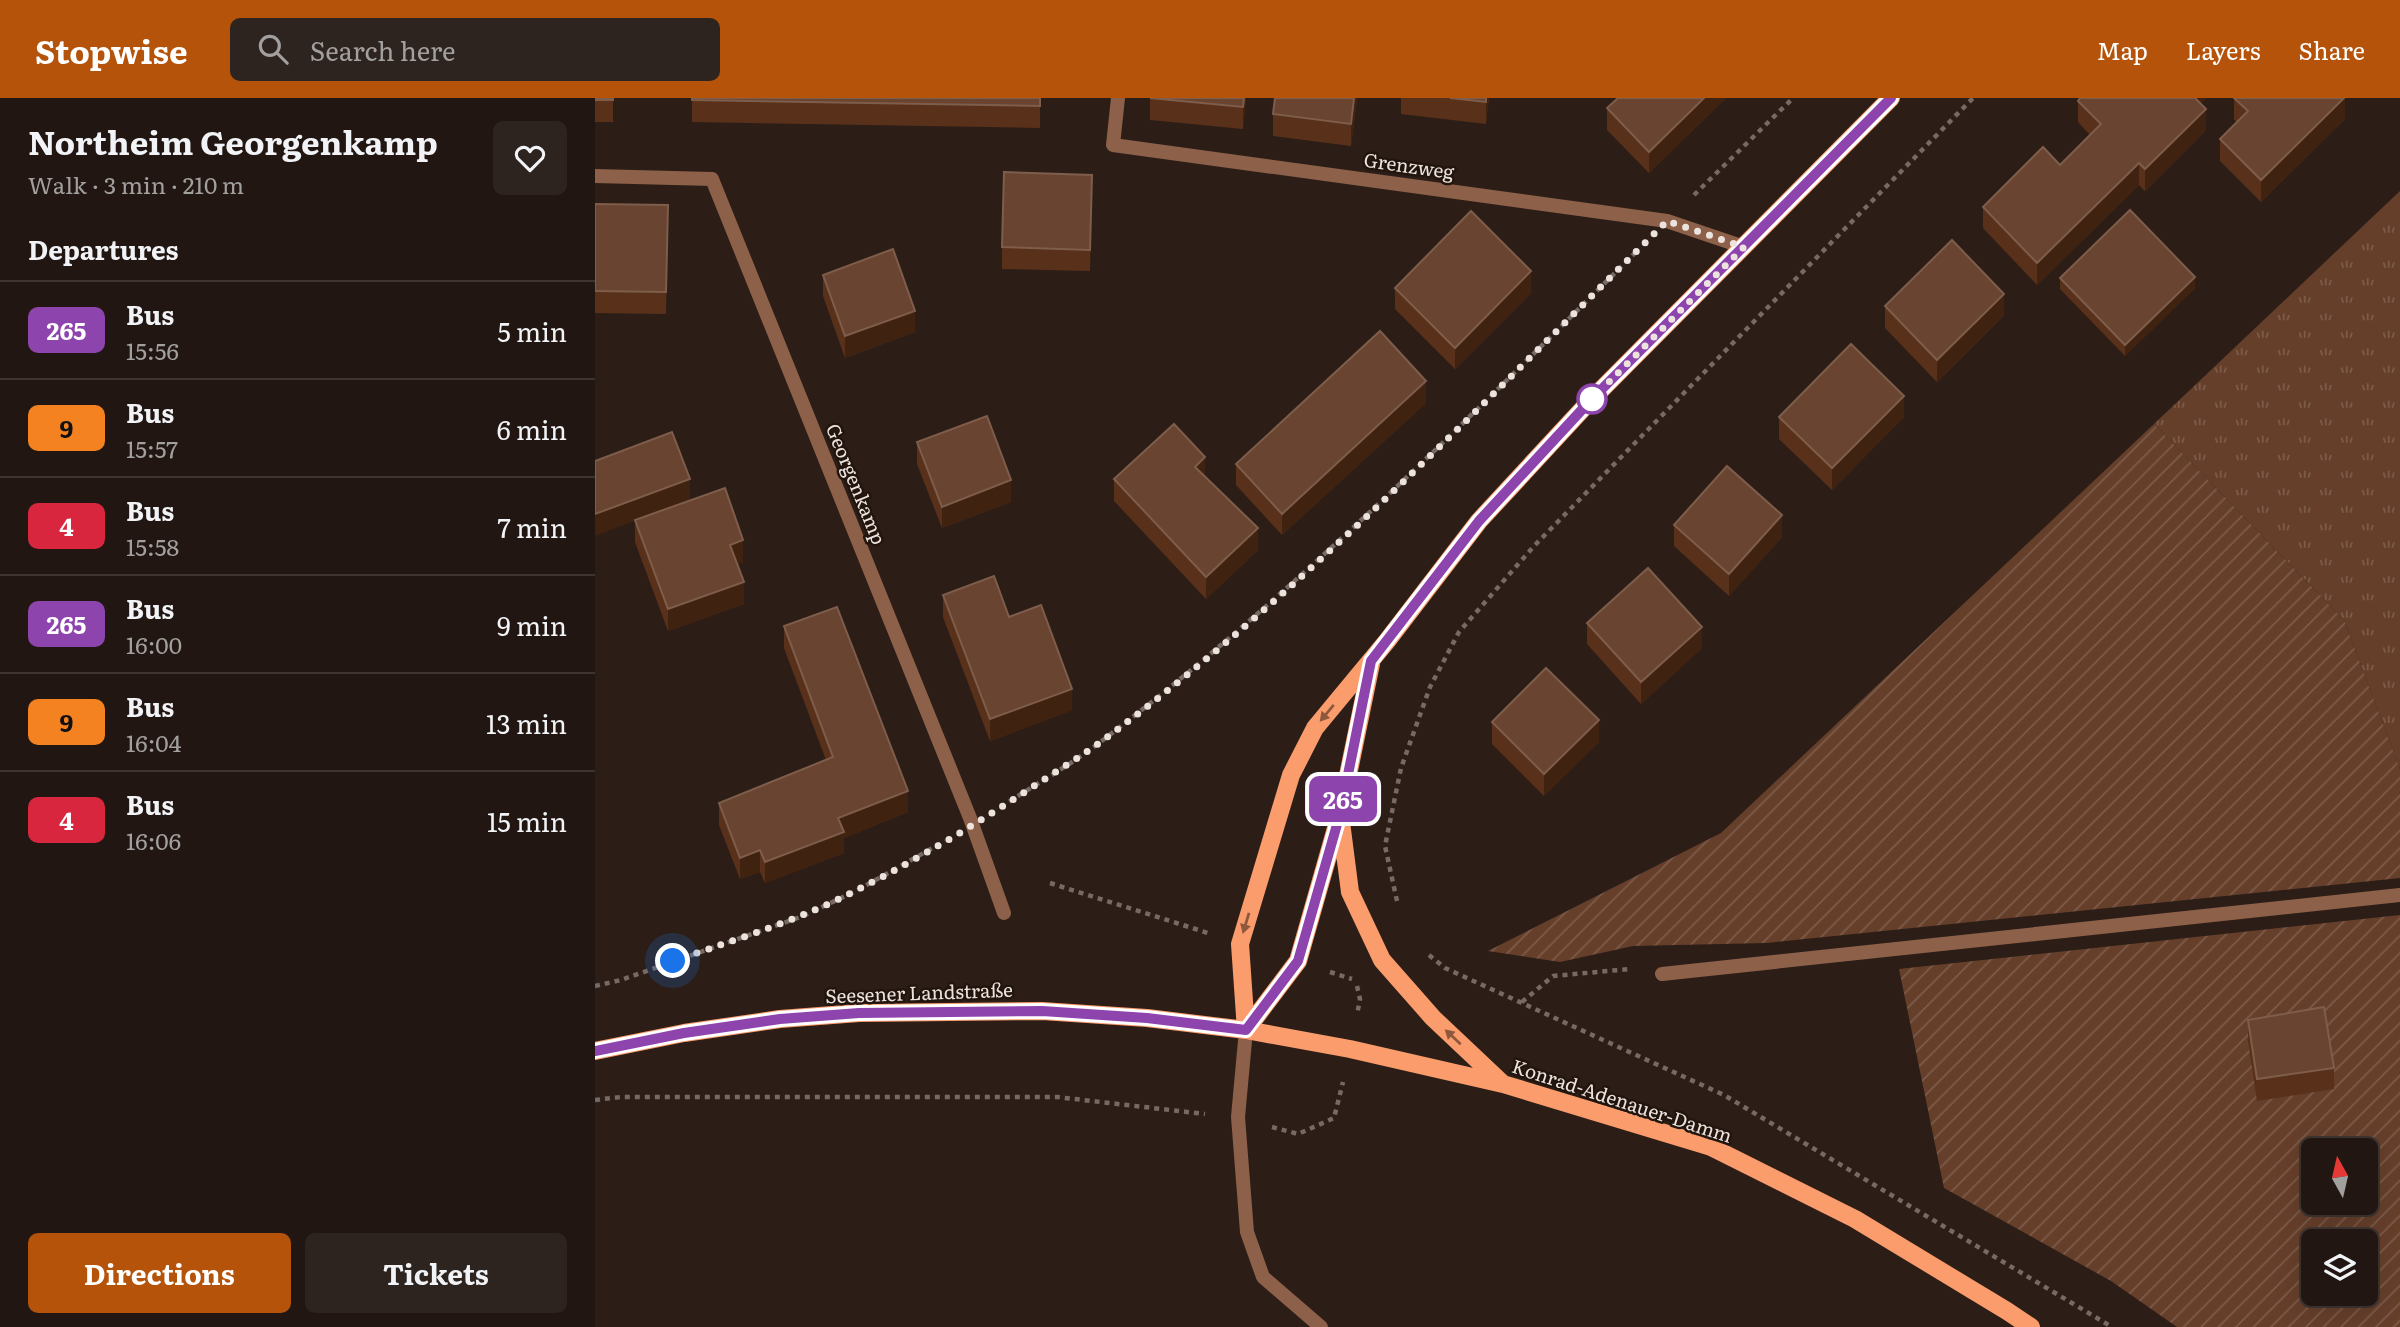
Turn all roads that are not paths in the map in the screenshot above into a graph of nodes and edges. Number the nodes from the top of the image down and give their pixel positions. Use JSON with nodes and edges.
{"nodes":[{"id":1,"x":1118,"y":98,"type":"edge"},
{"id":2,"x":1891,"y":98,"type":"edge"},
{"id":3,"x":595,"y":176,"type":"edge"},
{"id":4,"x":1744,"y":247,"type":"junction"},
{"id":5,"x":1371,"y":661,"type":"junction"},
{"id":6,"x":1340,"y":814,"type":"junction"},
{"id":7,"x":2400,"y":895,"type":"edge"},
{"id":8,"x":1004,"y":912,"type":"dead end"},
{"id":9,"x":1662,"y":974,"type":"road end"},
{"id":10,"x":1246,"y":1030,"type":"junction"},
{"id":11,"x":595,"y":1051,"type":"edge"},
{"id":12,"x":1503,"y":1084,"type":"junction"},
{"id":13,"x":1321,"y":1327,"type":"edge"},
{"id":14,"x":2031,"y":1327,"type":"edge"}],
"edges":[{"from":1,"to":4,"type":"street","name":"Grenzweg"},
{"from":2,"to":4,"type":"main road"},
{"from":3,"to":8,"type":"street","name":"Georgenkamp"},
{"from":4,"to":5,"type":"main road"},
{"from":5,"to":6,"type":"main road"},
{"from":5,"to":10,"type":"main road","one_way":true},
{"from":6,"to":10,"type":"main road"},
{"from":12,"to":6,"type":"main road","one_way":true},
{"from":7,"to":9,"type":"street"},
{"from":10,"to":11,"type":"main road","name":"Seesener Landstraße"},
{"from":10,"to":12,"type":"main road","name":"Konrad-Adenauer-Damm"},
{"from":10,"to":13,"type":"street"},
{"from":12,"to":14,"type":"main road","name":"Konrad-Adenauer-Damm"}]}
